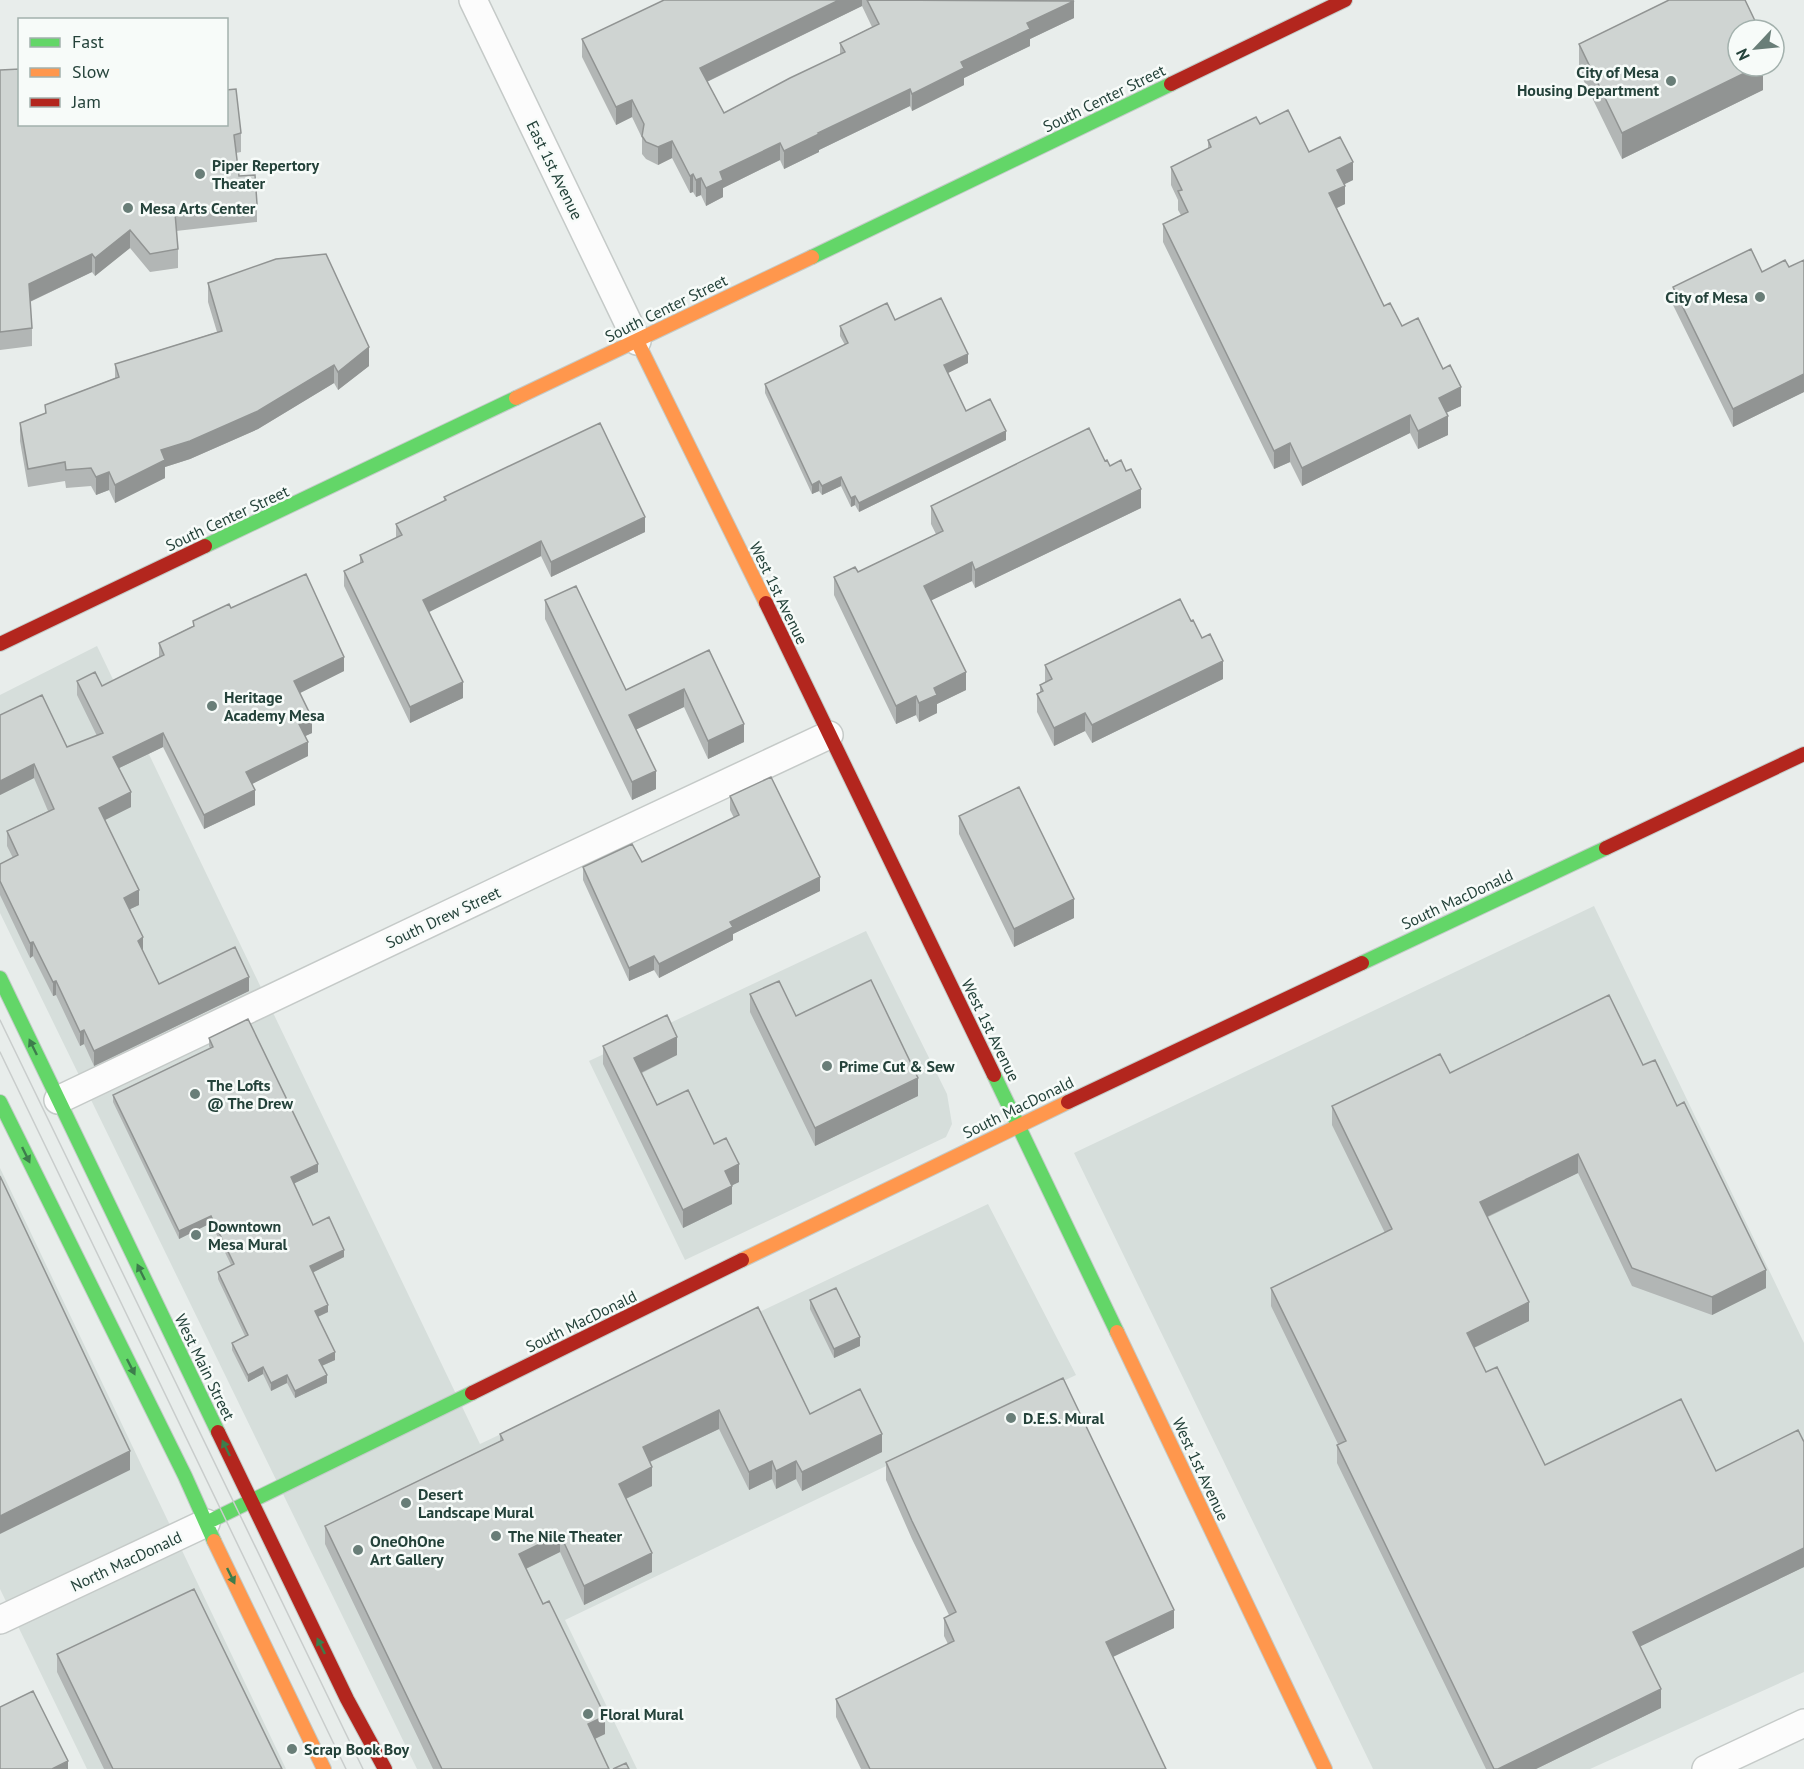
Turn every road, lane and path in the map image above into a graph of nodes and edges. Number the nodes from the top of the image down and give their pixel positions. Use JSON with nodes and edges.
{"nodes":[{"id":1,"x":473,"y":0,"type":"edge"},
{"id":2,"x":1345,"y":0,"type":"edge"},
{"id":3,"x":637,"y":341,"type":"junction"},
{"id":4,"x":0,"y":644,"type":"edge"},
{"id":5,"x":829,"y":735,"type":"junction"},
{"id":6,"x":1804,"y":754,"type":"edge"},
{"id":7,"x":0,"y":978,"type":"edge"},
{"id":8,"x":58,"y":1100,"type":"junction"},
{"id":9,"x":0,"y":1102,"type":"edge"},
{"id":10,"x":1018,"y":1125,"type":"junction"},
{"id":11,"x":251,"y":1501,"type":"junction"},
{"id":12,"x":206,"y":1523,"type":"junction"},
{"id":13,"x":0,"y":1620,"type":"edge"},
{"id":14,"x":1804,"y":1723,"type":"edge"},
{"id":15,"x":324,"y":1769,"type":"edge"},
{"id":16,"x":384,"y":1769,"type":"edge"},
{"id":17,"x":1325,"y":1769,"type":"edge"},
{"id":18,"x":1706,"y":1769,"type":"edge"}],
"edges":[{"from":1,"to":3,"type":"street","name":"East 1st Avenue"},
{"from":2,"to":3,"type":"street","name":"South Center Street"},
{"from":3,"to":4,"type":"street","name":"South Center Street"},
{"from":3,"to":5,"type":"street","name":"West 1st Avenue"},
{"from":5,"to":8,"type":"street","name":"South Drew Street"},
{"from":5,"to":10,"type":"street","name":"West 1st Avenue"},
{"from":6,"to":10,"type":"street","name":"South MacDonald"},
{"from":8,"to":7,"type":"street","name":"West Main Street","one_way":true},
{"from":11,"to":8,"type":"street","name":"West Main Street","one_way":true},
{"from":9,"to":12,"type":"street","one_way":true},
{"from":10,"to":11,"type":"street","name":"South MacDonald"},
{"from":10,"to":17,"type":"street","name":"West 1st Avenue"},
{"from":11,"to":12,"type":"street","name":"North MacDonald"},
{"from":16,"to":11,"type":"street","name":"West Main Street","one_way":true},
{"from":12,"to":13,"type":"street","name":"North MacDonald"},
{"from":12,"to":15,"type":"street","one_way":true},
{"from":14,"to":18,"type":"street"}]}
